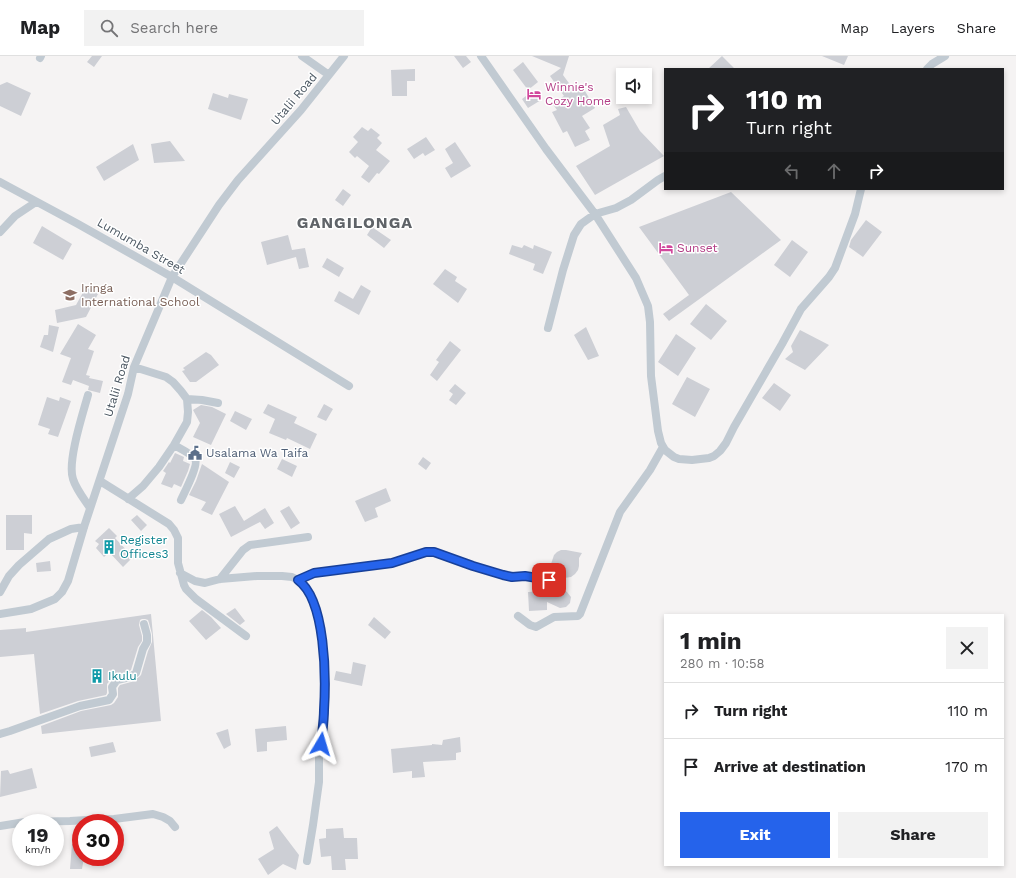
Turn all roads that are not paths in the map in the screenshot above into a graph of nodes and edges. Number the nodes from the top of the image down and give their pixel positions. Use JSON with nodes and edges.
{"nodes":[{"id":1,"x":302,"y":56,"type":"edge"},
{"id":2,"x":344,"y":56,"type":"edge"},
{"id":3,"x":480,"y":56,"type":"edge"},
{"id":4,"x":945,"y":56,"type":"edge"},
{"id":5,"x":928,"y":68,"type":"edge"},
{"id":6,"x":329,"y":75,"type":"junction"},
{"id":7,"x":664,"y":177,"type":"edge"},
{"id":8,"x":0,"y":182,"type":"edge"},
{"id":9,"x":861,"y":190,"type":"edge"},
{"id":10,"x":36,"y":202,"type":"junction"},
{"id":11,"x":595,"y":214,"type":"junction"},
{"id":12,"x":0,"y":232,"type":"edge"},
{"id":13,"x":172,"y":277,"type":"junction"},
{"id":14,"x":548,"y":328,"type":"dead end"},
{"id":15,"x":134,"y":367,"type":"junction"},
{"id":16,"x":349,"y":386,"type":"dead end"},
{"id":17,"x":88,"y":394,"type":"dead end"},
{"id":18,"x":187,"y":399,"type":"junction"},
{"id":19,"x":218,"y":403,"type":"dead end"},
{"id":20,"x":174,"y":445,"type":"junction"},
{"id":21,"x":663,"y":447,"type":"junction"},
{"id":22,"x":100,"y":481,"type":"junction"},
{"id":23,"x":128,"y":498,"type":"junction"},
{"id":24,"x":181,"y":500,"type":"dead end"},
{"id":25,"x":90,"y":508,"type":"junction"},
{"id":26,"x":84,"y":527,"type":"junction"},
{"id":27,"x":308,"y":537,"type":"dead end"},
{"id":28,"x":180,"y":573,"type":"junction"},
{"id":29,"x":220,"y":579,"type":"junction"},
{"id":30,"x":298,"y":580,"type":"junction"},
{"id":31,"x":549,"y":580,"type":"dead end"},
{"id":32,"x":0,"y":592,"type":"edge"},
{"id":33,"x":0,"y":614,"type":"edge"},
{"id":34,"x":518,"y":616,"type":"dead end"},
{"id":35,"x":144,"y":624,"type":"dead end"},
{"id":36,"x":246,"y":636,"type":"dead end"},
{"id":37,"x":0,"y":734,"type":"edge"},
{"id":38,"x":0,"y":826,"type":"edge"},
{"id":39,"x":175,"y":827,"type":"dead end"},
{"id":40,"x":307,"y":861,"type":"dead end"}],
"edges":[{"from":1,"to":6,"type":"street"},
{"from":2,"to":6,"type":"street","name":"Utalii Road"},
{"from":3,"to":11,"type":"street"},
{"from":4,"to":5,"type":"street"},
{"from":6,"to":13,"type":"street","name":"Utalii Road"},
{"from":7,"to":11,"type":"street"},
{"from":8,"to":10,"type":"street","name":"Lumumba Street"},
{"from":9,"to":21,"type":"street"},
{"from":10,"to":12,"type":"street"},
{"from":10,"to":13,"type":"street","name":"Lumumba Street"},
{"from":11,"to":14,"type":"street"},
{"from":11,"to":21,"type":"street"},
{"from":13,"to":15,"type":"street","name":"Utalii Road"},
{"from":13,"to":16,"type":"street","name":"Lumumba Street"},
{"from":15,"to":18,"type":"street"},
{"from":15,"to":22,"type":"street","name":"Utalii Road"},
{"from":17,"to":25,"type":"street"},
{"from":18,"to":19,"type":"street"},
{"from":18,"to":20,"type":"street"},
{"from":20,"to":23,"type":"street"},
{"from":20,"to":24,"type":"street"},
{"from":21,"to":34,"type":"street"},
{"from":22,"to":23,"type":"street"},
{"from":22,"to":25,"type":"street","name":"Utalii Road"},
{"from":23,"to":28,"type":"street"},
{"from":25,"to":26,"type":"street","name":"Utalii Road"},
{"from":26,"to":32,"type":"street"},
{"from":26,"to":33,"type":"street","name":"Utalii Road"},
{"from":27,"to":29,"type":"street"},
{"from":28,"to":29,"type":"street"},
{"from":28,"to":36,"type":"street"},
{"from":29,"to":30,"type":"street"},
{"from":30,"to":31,"type":"street"},
{"from":30,"to":40,"type":"street"},
{"from":35,"to":37,"type":"street"},
{"from":38,"to":39,"type":"street"}]}
